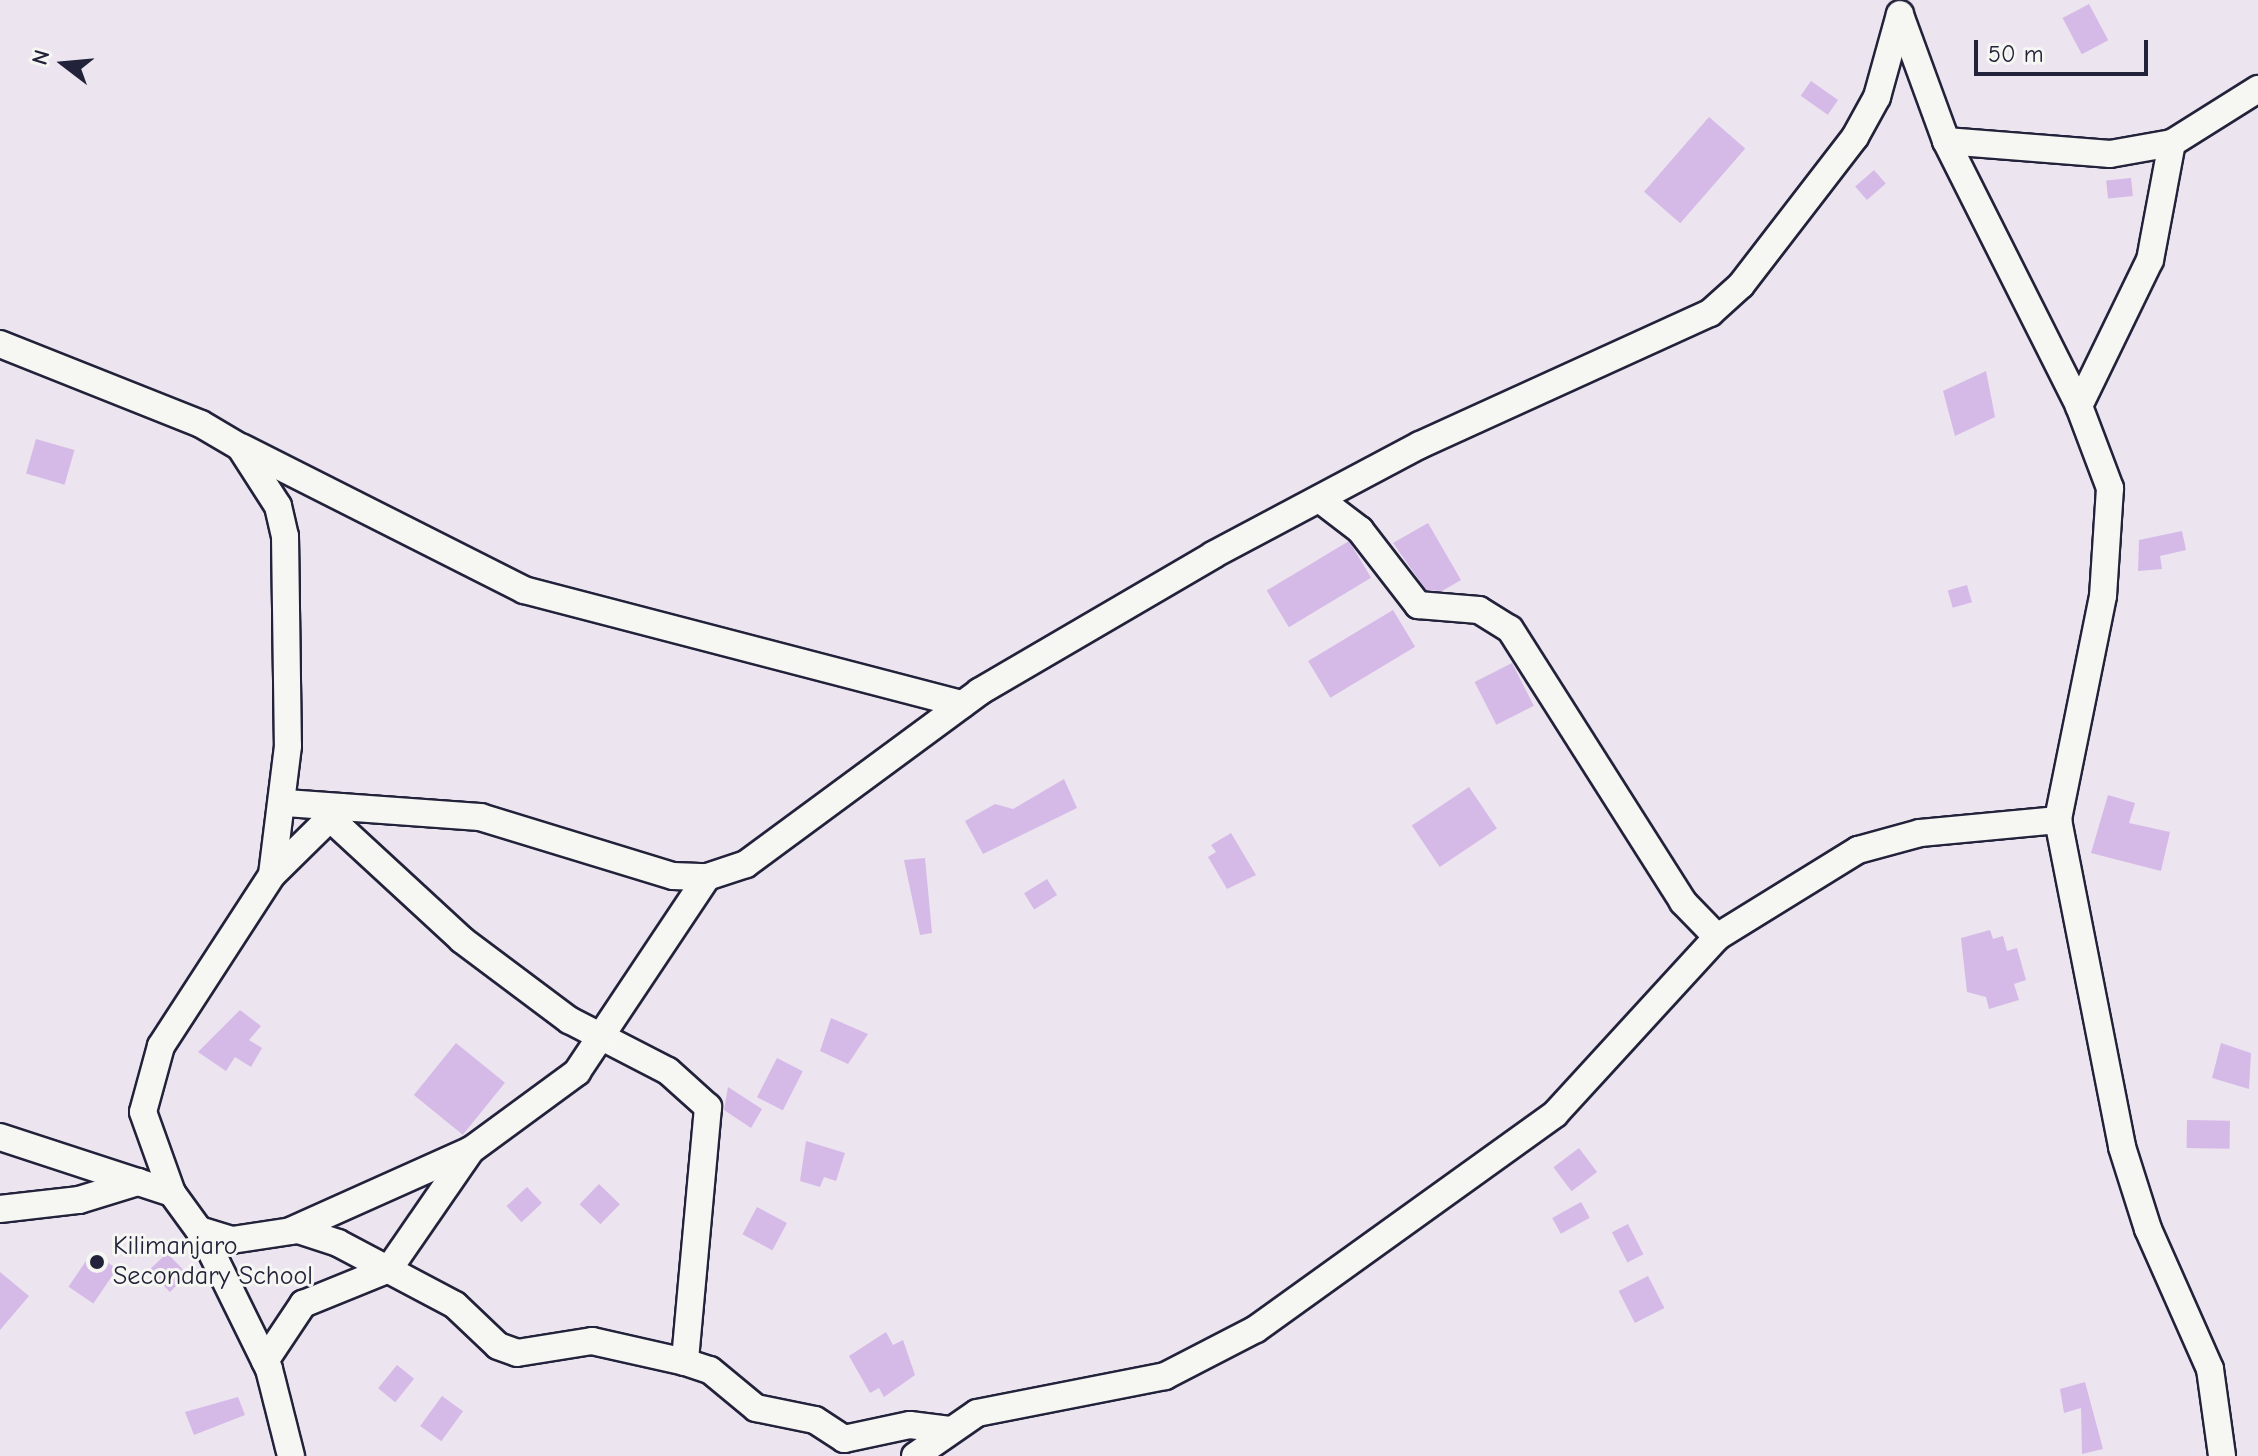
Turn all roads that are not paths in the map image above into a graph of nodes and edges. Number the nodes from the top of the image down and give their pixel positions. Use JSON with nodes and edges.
{"nodes":[{"id":1,"x":1898,"y":7,"type":"edge"},
{"id":2,"x":2258,"y":89,"type":"edge"},
{"id":3,"x":1946,"y":141,"type":"junction"},
{"id":4,"x":2172,"y":143,"type":"junction"},
{"id":5,"x":0,"y":344,"type":"edge"},
{"id":6,"x":2079,"y":406,"type":"junction"},
{"id":7,"x":240,"y":447,"type":"junction"},
{"id":8,"x":1322,"y":501,"type":"junction"},
{"id":9,"x":962,"y":704,"type":"junction"},
{"id":10,"x":285,"y":803,"type":"junction"},
{"id":11,"x":337,"y":811,"type":"junction"},
{"id":12,"x":2058,"y":820,"type":"junction"},
{"id":13,"x":272,"y":875,"type":"junction"},
{"id":14,"x":707,"y":877,"type":"junction"},
{"id":15,"x":1717,"y":937,"type":"junction"},
{"id":16,"x":601,"y":1040,"type":"junction"},
{"id":17,"x":0,"y":1137,"type":"edge"},
{"id":18,"x":471,"y":1150,"type":"junction"},
{"id":19,"x":138,"y":1182,"type":"junction"},
{"id":20,"x":172,"y":1193,"type":"junction"},
{"id":21,"x":0,"y":1209,"type":"edge"},
{"id":22,"x":199,"y":1230,"type":"junction"},
{"id":23,"x":290,"y":1231,"type":"junction"},
{"id":24,"x":389,"y":1269,"type":"junction"},
{"id":25,"x":265,"y":1361,"type":"junction"},
{"id":26,"x":685,"y":1362,"type":"junction"},
{"id":27,"x":950,"y":1430,"type":"junction"},
{"id":28,"x":291,"y":1456,"type":"edge"},
{"id":29,"x":915,"y":1456,"type":"edge"},
{"id":30,"x":2222,"y":1456,"type":"edge"}],
"edges":[{"from":1,"to":3,"type":"street"},
{"from":1,"to":8,"type":"street"},
{"from":2,"to":4,"type":"street"},
{"from":3,"to":4,"type":"street"},
{"from":3,"to":6,"type":"street"},
{"from":4,"to":6,"type":"street"},
{"from":5,"to":7,"type":"street"},
{"from":6,"to":12,"type":"street"},
{"from":7,"to":9,"type":"street"},
{"from":7,"to":10,"type":"street"},
{"from":8,"to":9,"type":"street"},
{"from":8,"to":15,"type":"street"},
{"from":9,"to":14,"type":"street"},
{"from":10,"to":11,"type":"street"},
{"from":10,"to":13,"type":"street"},
{"from":11,"to":13,"type":"street"},
{"from":11,"to":14,"type":"street"},
{"from":11,"to":16,"type":"street"},
{"from":12,"to":15,"type":"street"},
{"from":12,"to":30,"type":"street"},
{"from":13,"to":20,"type":"street"},
{"from":14,"to":16,"type":"street"},
{"from":15,"to":27,"type":"street"},
{"from":16,"to":18,"type":"street"},
{"from":16,"to":26,"type":"street"},
{"from":17,"to":19,"type":"street"},
{"from":18,"to":23,"type":"street"},
{"from":18,"to":24,"type":"street"},
{"from":19,"to":20,"type":"street"},
{"from":19,"to":21,"type":"street"},
{"from":20,"to":22,"type":"street"},
{"from":22,"to":23,"type":"street"},
{"from":22,"to":25,"type":"street"},
{"from":23,"to":24,"type":"street"},
{"from":24,"to":25,"type":"street"},
{"from":24,"to":26,"type":"street"},
{"from":25,"to":28,"type":"street"},
{"from":26,"to":27,"type":"street"},
{"from":27,"to":29,"type":"street"}]}
